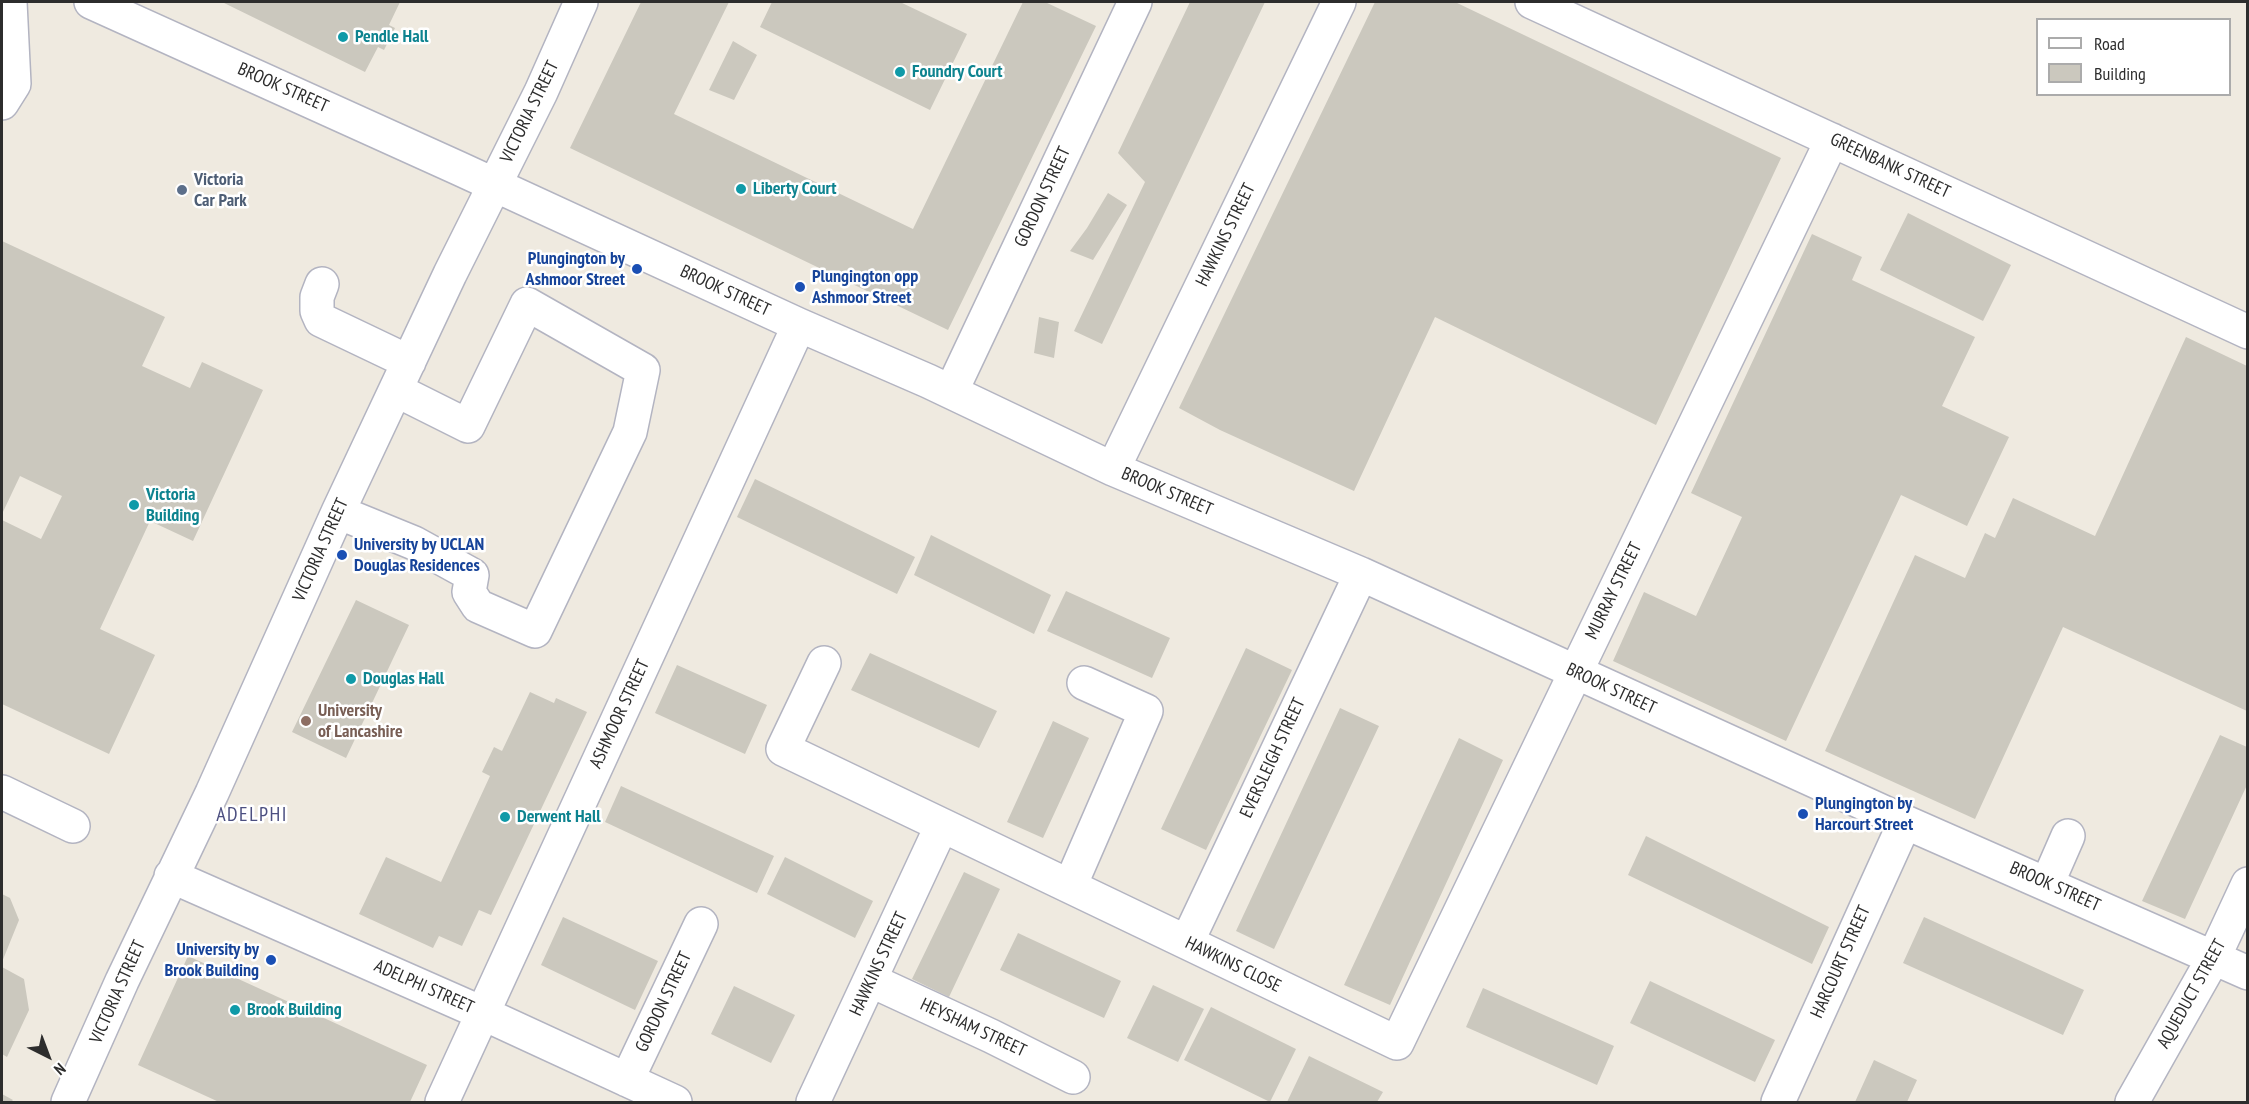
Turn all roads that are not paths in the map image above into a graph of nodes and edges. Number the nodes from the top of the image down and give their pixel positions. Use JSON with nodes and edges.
{"nodes":[{"id":1,"x":10,"y":2,"type":"edge"},
{"id":2,"x":91,"y":2,"type":"edge"},
{"id":3,"x":581,"y":2,"type":"edge"},
{"id":4,"x":1339,"y":2,"type":"edge"},
{"id":5,"x":1532,"y":2,"type":"edge"},
{"id":6,"x":1125,"y":5,"type":"edge"},
{"id":7,"x":2,"y":103,"type":"edge"},
{"id":8,"x":1832,"y":140,"type":"junction"},
{"id":9,"x":495,"y":185,"type":"junction"},
{"id":10,"x":322,"y":284,"type":"dead end"},
{"id":11,"x":800,"y":326,"type":"junction"},
{"id":12,"x":2247,"y":332,"type":"edge"},
{"id":13,"x":402,"y":376,"type":"junction"},
{"id":14,"x":951,"y":392,"type":"junction"},
{"id":15,"x":1113,"y":469,"type":"junction"},
{"id":16,"x":338,"y":512,"type":"junction"},
{"id":17,"x":1361,"y":574,"type":"junction"},
{"id":18,"x":824,"y":663,"type":"dead end"},
{"id":19,"x":1575,"y":672,"type":"junction"},
{"id":20,"x":1084,"y":683,"type":"dead end"},
{"id":21,"x":2,"y":792,"type":"edge"},
{"id":22,"x":1905,"y":822,"type":"junction"},
{"id":23,"x":942,"y":825,"type":"junction"},
{"id":24,"x":73,"y":826,"type":"dead end"},
{"id":25,"x":2068,"y":836,"type":"dead end"},
{"id":26,"x":171,"y":876,"type":"junction"},
{"id":27,"x":2047,"y":884,"type":"junction"},
{"id":28,"x":2247,"y":884,"type":"edge"},
{"id":29,"x":1070,"y":886,"type":"junction"},
{"id":30,"x":701,"y":924,"type":"dead end"},
{"id":31,"x":1186,"y":942,"type":"junction"},
{"id":32,"x":2214,"y":957,"type":"junction"},
{"id":33,"x":2247,"y":973,"type":"edge"},
{"id":34,"x":872,"y":981,"type":"junction"},
{"id":35,"x":482,"y":1013,"type":"junction"},
{"id":36,"x":1396,"y":1043,"type":"joint"},
{"id":37,"x":1073,"y":1077,"type":"dead end"},
{"id":38,"x":627,"y":1080,"type":"junction"},
{"id":39,"x":68,"y":1102,"type":"edge"},
{"id":40,"x":442,"y":1102,"type":"edge"},
{"id":41,"x":675,"y":1102,"type":"edge"},
{"id":42,"x":813,"y":1102,"type":"edge"},
{"id":43,"x":1778,"y":1102,"type":"edge"},
{"id":44,"x":2132,"y":1102,"type":"edge"}],
"edges":[{"from":1,"to":7,"type":"street"},
{"from":2,"to":9,"type":"street","name":"BROOK STREET"},
{"from":3,"to":9,"type":"street","name":"VICTORIA STREET"},
{"from":4,"to":15,"type":"street","name":"HAWKINS STREET"},
{"from":5,"to":8,"type":"street","name":"GREENBANK STREET"},
{"from":6,"to":14,"type":"street","name":"GORDON STREET"},
{"from":8,"to":12,"type":"street","name":"GREENBANK STREET"},
{"from":8,"to":19,"type":"street","name":"MURRAY STREET"},
{"from":9,"to":11,"type":"street","name":"BROOK STREET"},
{"from":9,"to":13,"type":"street","name":"VICTORIA STREET"},
{"from":10,"to":13,"type":"street"},
{"from":11,"to":14,"type":"street","name":"BROOK STREET"},
{"from":11,"to":35,"type":"street","name":"ASHMOOR STREET"},
{"from":13,"to":16,"type":"street","name":"VICTORIA STREET"},
{"from":13,"to":16,"type":"street"},
{"from":14,"to":15,"type":"street","name":"BROOK STREET"},
{"from":15,"to":17,"type":"street","name":"BROOK STREET"},
{"from":16,"to":26,"type":"street","name":"VICTORIA STREET"},
{"from":17,"to":19,"type":"street","name":"BROOK STREET"},
{"from":17,"to":31,"type":"street","name":"EVERSLEIGH STREET"},
{"from":18,"to":23,"type":"street"},
{"from":19,"to":22,"type":"street","name":"BROOK STREET"},
{"from":19,"to":36,"type":"street","name":"MURRAY STREET"},
{"from":20,"to":29,"type":"street"},
{"from":21,"to":24,"type":"street"},
{"from":22,"to":27,"type":"street","name":"BROOK STREET"},
{"from":22,"to":43,"type":"street","name":"HARCOURT STREET"},
{"from":23,"to":29,"type":"street","name":"HAWKINS CLOSE"},
{"from":23,"to":34,"type":"street","name":"HAWKINS STREET"},
{"from":25,"to":27,"type":"street"},
{"from":26,"to":35,"type":"street","name":"ADELPHI STREET"},
{"from":26,"to":39,"type":"street","name":"VICTORIA STREET"},
{"from":27,"to":32,"type":"street","name":"BROOK STREET"},
{"from":28,"to":32,"type":"street","name":"AQUEDUCT STREET"},
{"from":29,"to":31,"type":"street","name":"HAWKINS CLOSE"},
{"from":30,"to":38,"type":"street","name":"GORDON STREET"},
{"from":31,"to":36,"type":"street","name":"HAWKINS CLOSE"},
{"from":32,"to":33,"type":"street","name":"BROOK STREET"},
{"from":32,"to":44,"type":"street","name":"AQUEDUCT STREET"},
{"from":34,"to":37,"type":"street","name":"HEYSHAM STREET"},
{"from":34,"to":42,"type":"street","name":"HAWKINS STREET"},
{"from":35,"to":38,"type":"street","name":"ADELPHI STREET"},
{"from":35,"to":40,"type":"street","name":"ASHMOOR STREET"},
{"from":38,"to":41,"type":"street","name":"ADELPHI STREET"}]}
